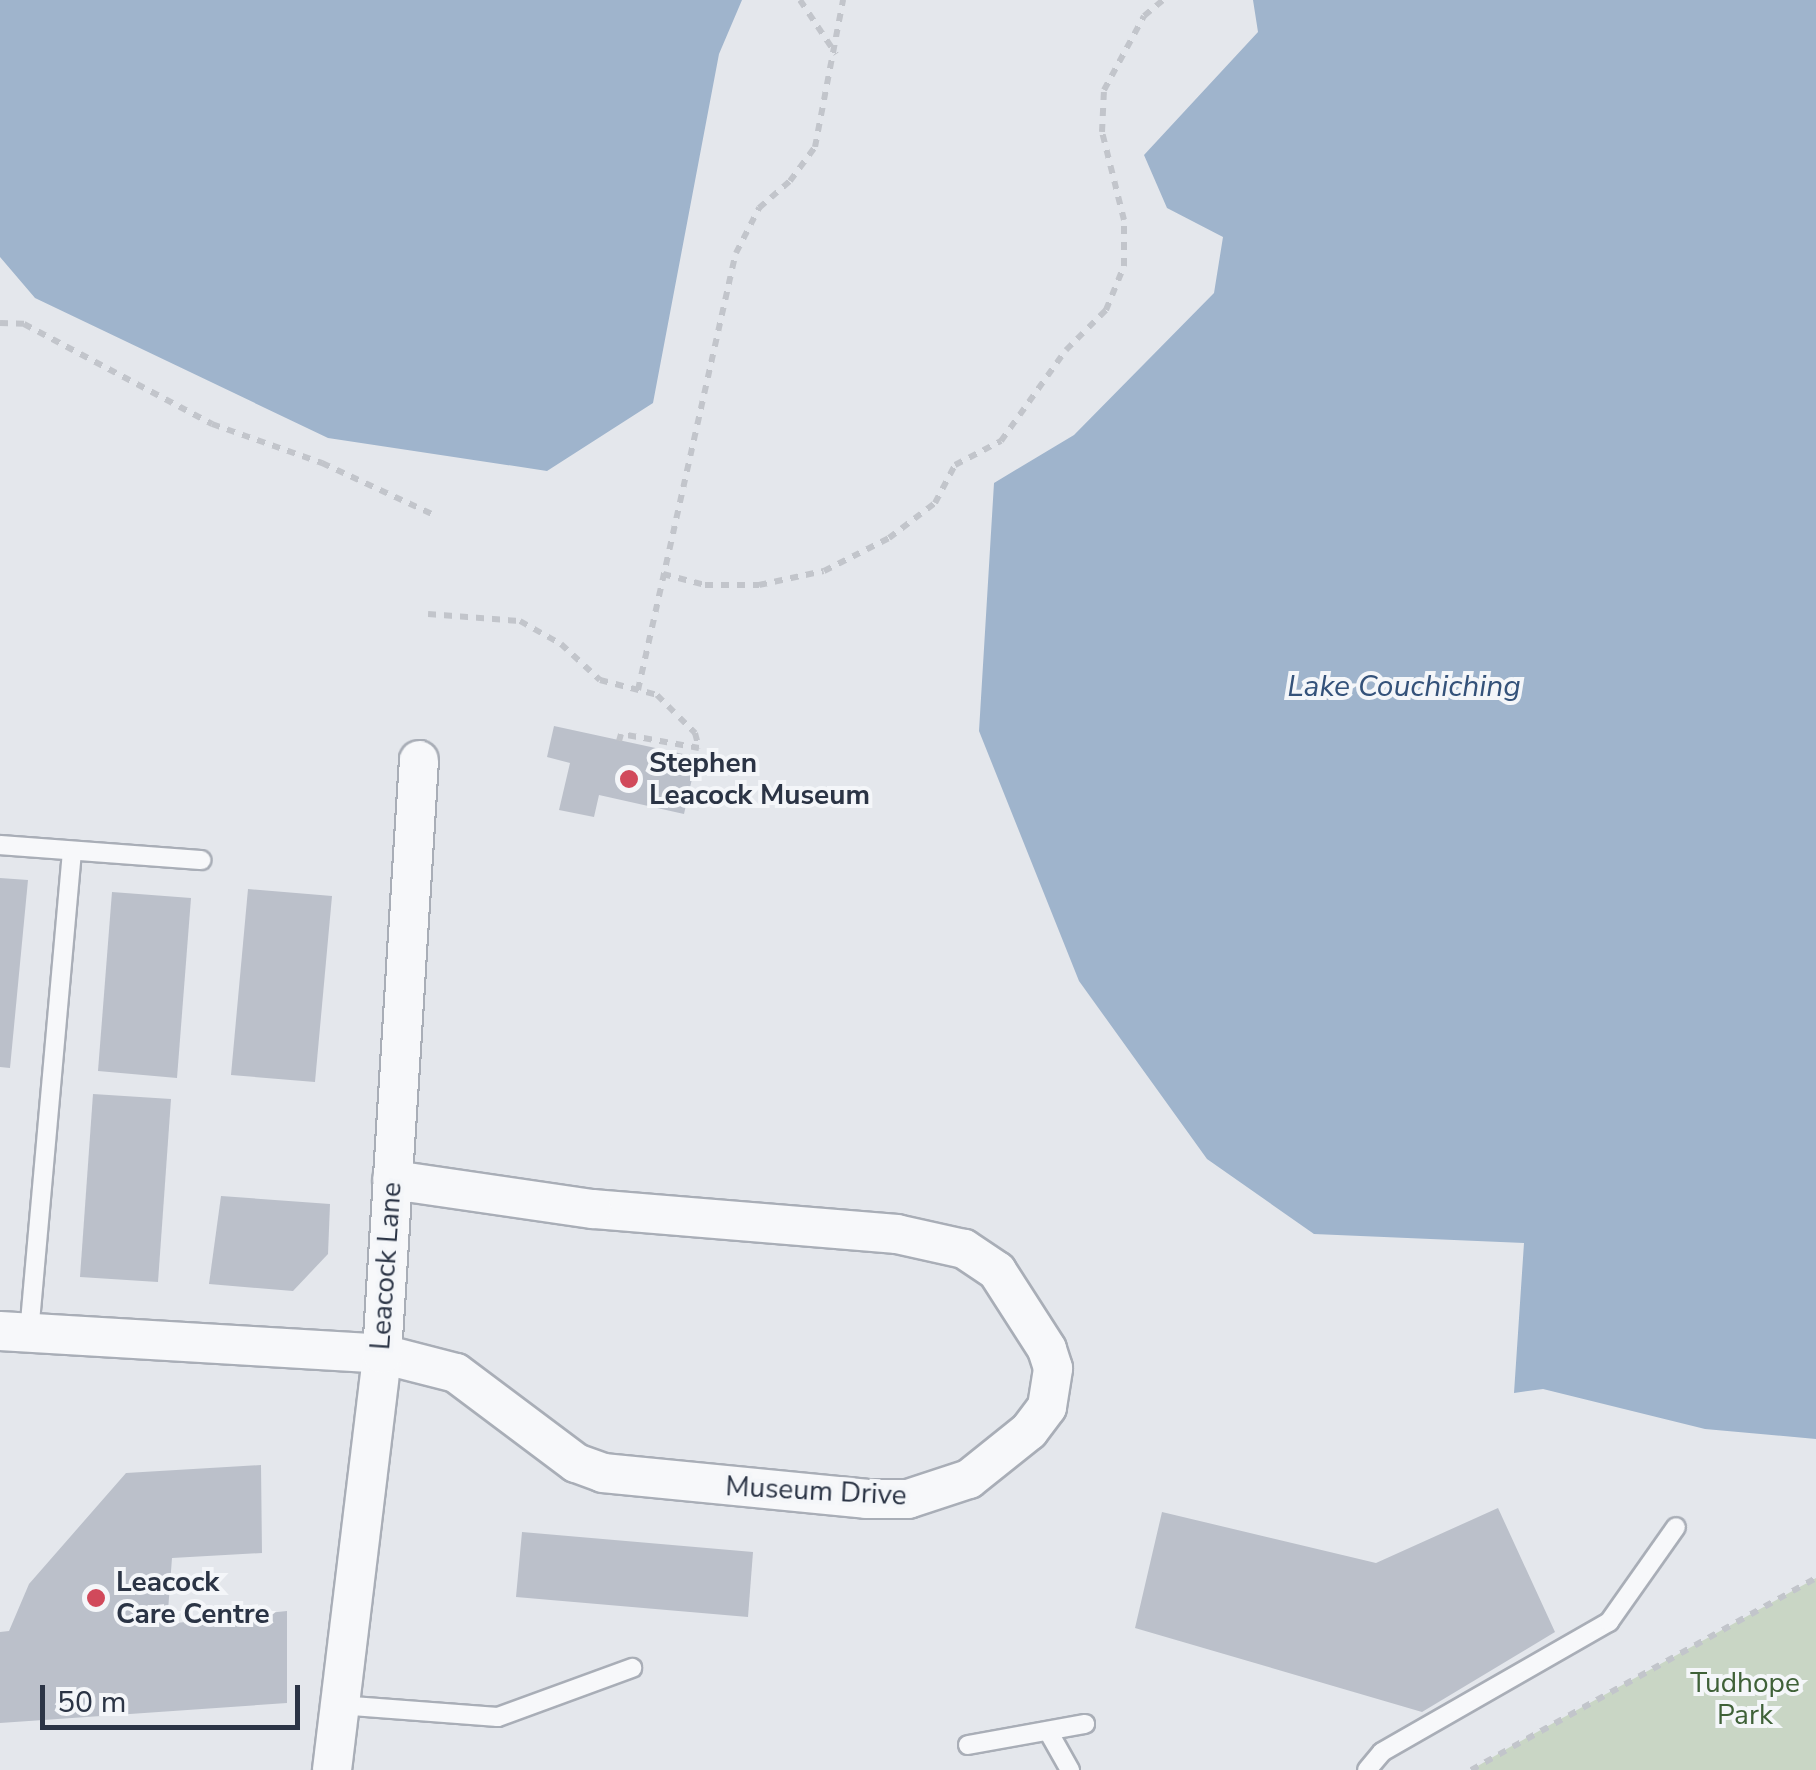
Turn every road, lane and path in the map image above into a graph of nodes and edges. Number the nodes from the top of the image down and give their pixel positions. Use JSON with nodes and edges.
{"nodes":[{"id":1,"x":800,"y":0,"type":"edge"},
{"id":2,"x":842,"y":0,"type":"edge"},
{"id":3,"x":1162,"y":0,"type":"edge"},
{"id":4,"x":836,"y":55,"type":"junction"},
{"id":5,"x":0,"y":322,"type":"edge"},
{"id":6,"x":434,"y":515,"type":"dead end"},
{"id":7,"x":663,"y":574,"type":"junction"},
{"id":8,"x":428,"y":614,"type":"dead end"},
{"id":9,"x":638,"y":690,"type":"junction"},
{"id":10,"x":620,"y":741,"type":"dead end"},
{"id":11,"x":419,"y":760,"type":"dead end"},
{"id":12,"x":0,"y":845,"type":"edge"},
{"id":13,"x":72,"y":854,"type":"junction"},
{"id":14,"x":201,"y":860,"type":"dead end"},
{"id":15,"x":392,"y":1180,"type":"junction"},
{"id":16,"x":15,"y":1332,"type":"edge"},
{"id":17,"x":382,"y":1354,"type":"junction"},
{"id":18,"x":1676,"y":1528,"type":"dead end"},
{"id":19,"x":1816,"y":1578,"type":"edge"},
{"id":20,"x":632,"y":1668,"type":"dead end"},
{"id":21,"x":339,"y":1704,"type":"junction"},
{"id":22,"x":1085,"y":1724,"type":"dead end"},
{"id":23,"x":1048,"y":1731,"type":"junction"},
{"id":24,"x":968,"y":1745,"type":"dead end"},
{"id":25,"x":332,"y":1770,"type":"edge"},
{"id":26,"x":1070,"y":1770,"type":"edge"},
{"id":27,"x":1367,"y":1770,"type":"edge"},
{"id":28,"x":1472,"y":1770,"type":"edge"}],
"edges":[{"from":1,"to":4,"type":"path"},
{"from":2,"to":4,"type":"path"},
{"from":3,"to":7,"type":"path"},
{"from":4,"to":7,"type":"path"},
{"from":5,"to":6,"type":"path"},
{"from":7,"to":9,"type":"path"},
{"from":8,"to":9,"type":"path"},
{"from":9,"to":10,"type":"path"},
{"from":11,"to":15,"type":"street","name":"Leacock Lane"},
{"from":12,"to":13,"type":"lane"},
{"from":13,"to":14,"type":"lane"},
{"from":13,"to":16,"type":"lane"},
{"from":15,"to":17,"type":"street","name":"Leacock Lane"},
{"from":15,"to":17,"type":"street","name":"Museum Drive"},
{"from":16,"to":17,"type":"street","name":"Museum Drive"},
{"from":17,"to":21,"type":"street","name":"Leacock Lane"},
{"from":18,"to":27,"type":"lane"},
{"from":19,"to":28,"type":"path"},
{"from":20,"to":21,"type":"lane"},
{"from":21,"to":25,"type":"street","name":"Leacock Lane"},
{"from":22,"to":23,"type":"lane"},
{"from":23,"to":24,"type":"lane"},
{"from":23,"to":26,"type":"lane"}]}
